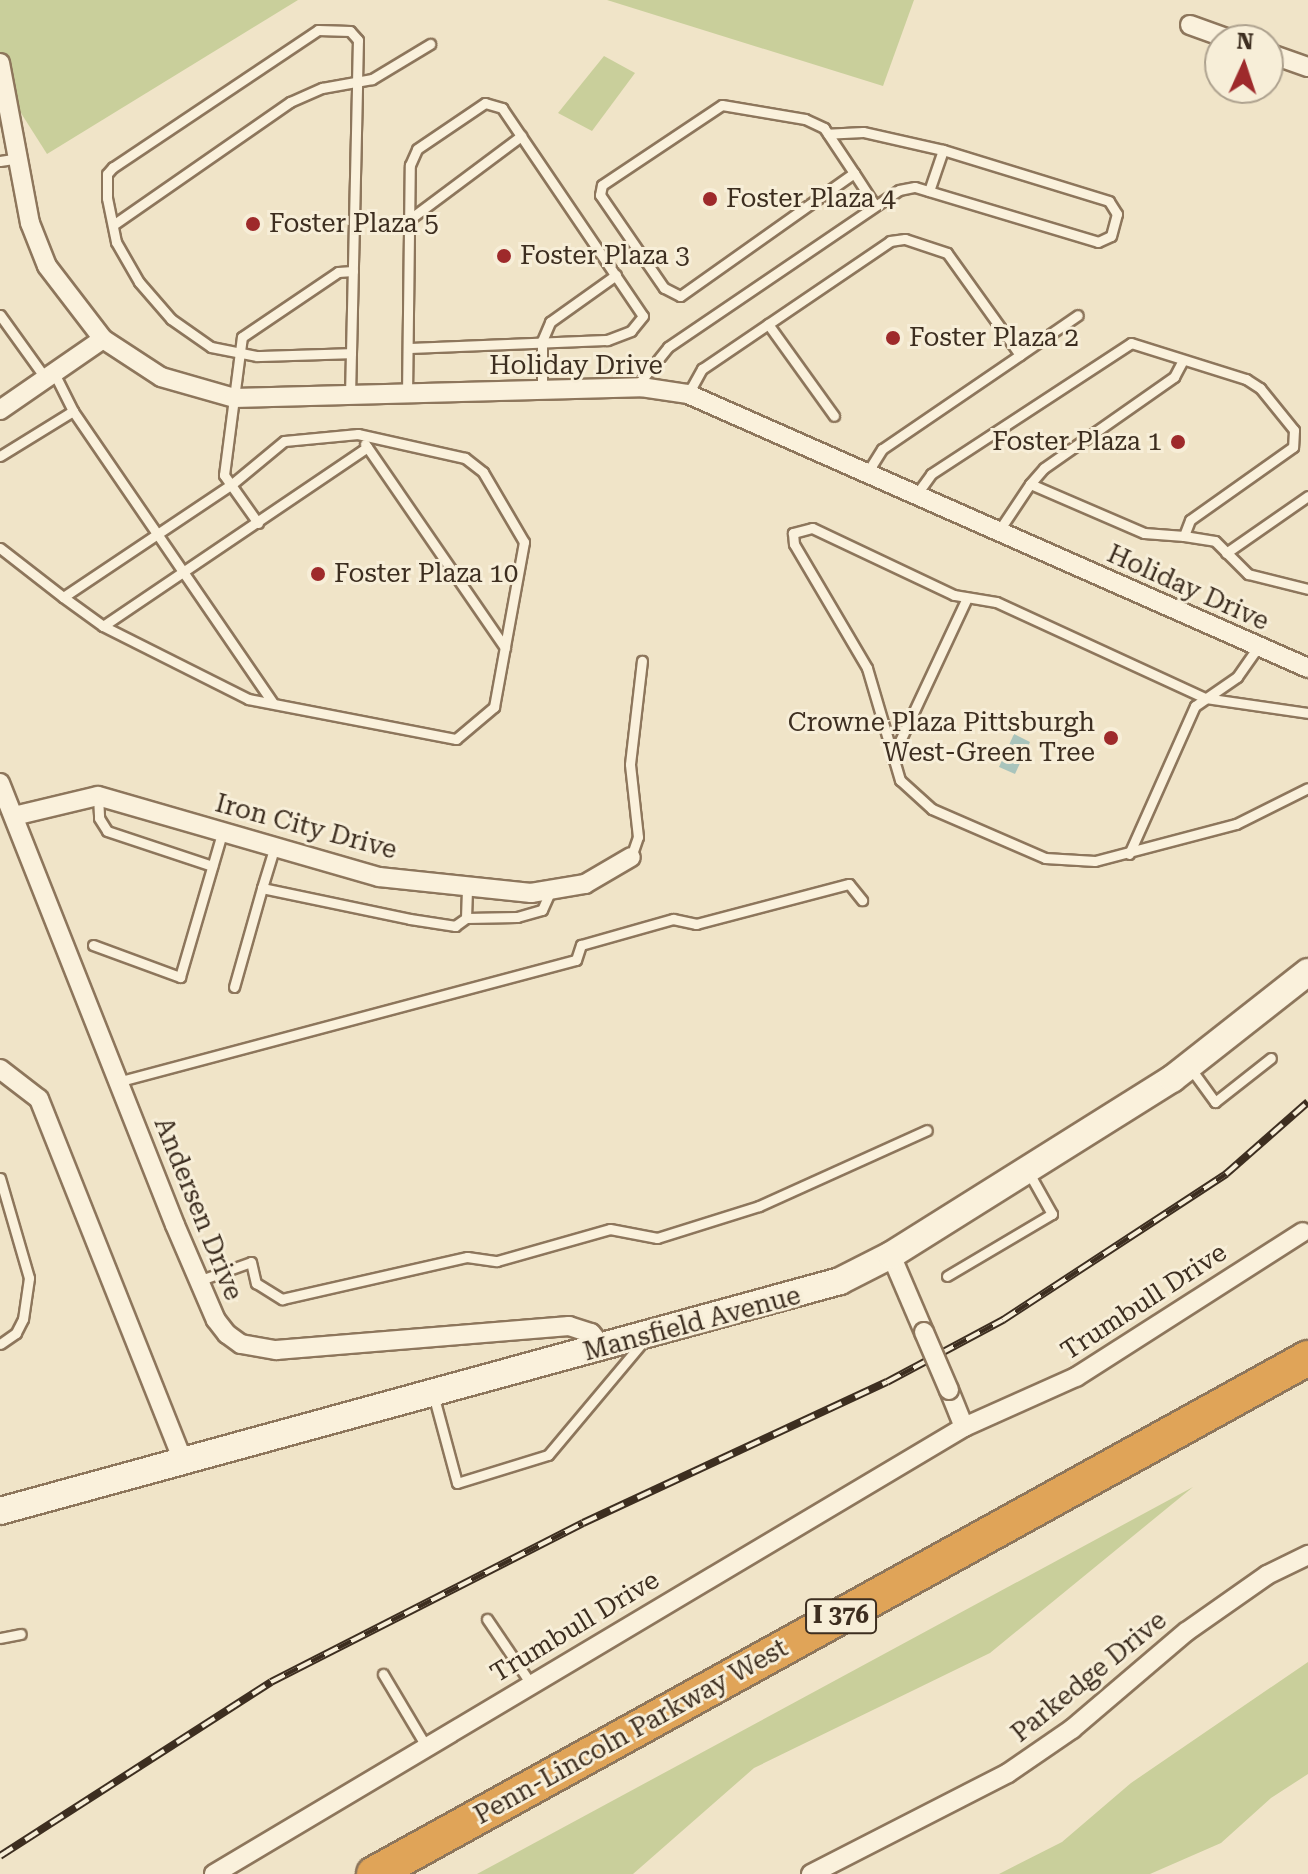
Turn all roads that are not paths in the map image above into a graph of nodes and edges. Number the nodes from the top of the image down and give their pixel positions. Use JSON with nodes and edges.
{"nodes":[{"id":1,"x":1190,"y":25,"type":"dead end"},
{"id":2,"x":1204,"y":30,"type":"edge"},
{"id":3,"x":430,"y":44,"type":"dead end"},
{"id":4,"x":1284,"y":59,"type":"edge"},
{"id":5,"x":0,"y":63,"type":"edge"},
{"id":6,"x":1308,"y":67,"type":"edge"},
{"id":7,"x":357,"y":83,"type":"junction"},
{"id":8,"x":828,"y":134,"type":"junction"},
{"id":9,"x":521,"y":136,"type":"junction"},
{"id":10,"x":943,"y":150,"type":"junction"},
{"id":11,"x":9,"y":160,"type":"edge"},
{"id":12,"x":854,"y":173,"type":"junction"},
{"id":13,"x":929,"y":191,"type":"junction"},
{"id":14,"x":875,"y":205,"type":"junction"},
{"id":15,"x":410,"y":219,"type":"junction"},
{"id":16,"x":113,"y":225,"type":"junction"},
{"id":17,"x":353,"y":271,"type":"junction"},
{"id":18,"x":616,"y":275,"type":"junction"},
{"id":19,"x":0,"y":315,"type":"edge"},
{"id":20,"x":1078,"y":315,"type":"dead end"},
{"id":21,"x":768,"y":324,"type":"junction"},
{"id":22,"x":103,"y":339,"type":"junction"},
{"id":23,"x":542,"y":341,"type":"junction"},
{"id":24,"x":408,"y":348,"type":"junction"},
{"id":25,"x":351,"y":353,"type":"junction"},
{"id":26,"x":240,"y":354,"type":"junction"},
{"id":27,"x":1020,"y":355,"type":"junction"},
{"id":28,"x":1183,"y":360,"type":"junction"},
{"id":29,"x":50,"y":376,"type":"junction"},
{"id":30,"x":636,"y":387,"type":"junction"},
{"id":31,"x":542,"y":390,"type":"junction"},
{"id":32,"x":688,"y":394,"type":"junction"},
{"id":33,"x":407,"y":395,"type":"junction"},
{"id":34,"x":350,"y":396,"type":"junction"},
{"id":35,"x":234,"y":398,"type":"junction"},
{"id":36,"x":0,"y":410,"type":"edge"},
{"id":37,"x":73,"y":411,"type":"junction"},
{"id":38,"x":834,"y":416,"type":"dead end"},
{"id":39,"x":358,"y":434,"type":"junction"},
{"id":40,"x":367,"y":447,"type":"junction"},
{"id":41,"x":0,"y":456,"type":"edge"},
{"id":42,"x":867,"y":473,"type":"junction"},
{"id":43,"x":232,"y":484,"type":"junction"},
{"id":44,"x":1030,"y":484,"type":"junction"},
{"id":45,"x":916,"y":495,"type":"junction"},
{"id":46,"x":1308,"y":496,"type":"edge"},
{"id":47,"x":258,"y":523,"type":"junction"},
{"id":48,"x":159,"y":532,"type":"junction"},
{"id":49,"x":998,"y":532,"type":"junction"},
{"id":50,"x":1184,"y":536,"type":"junction"},
{"id":51,"x":0,"y":548,"type":"edge"},
{"id":52,"x":1226,"y":553,"type":"junction"},
{"id":53,"x":184,"y":572,"type":"junction"},
{"id":54,"x":1308,"y":589,"type":"edge"},
{"id":55,"x":63,"y":597,"type":"junction"},
{"id":56,"x":967,"y":598,"type":"junction"},
{"id":57,"x":103,"y":626,"type":"junction"},
{"id":58,"x":1258,"y":647,"type":"junction"},
{"id":59,"x":505,"y":648,"type":"junction"},
{"id":60,"x":642,"y":661,"type":"dead end"},
{"id":61,"x":1308,"y":668,"type":"edge"},
{"id":62,"x":1205,"y":698,"type":"junction"},
{"id":63,"x":273,"y":703,"type":"junction"},
{"id":64,"x":1308,"y":713,"type":"edge"},
{"id":65,"x":892,"y":759,"type":"junction"},
{"id":66,"x":0,"y":783,"type":"edge"},
{"id":67,"x":1308,"y":788,"type":"edge"},
{"id":68,"x":98,"y":796,"type":"junction"},
{"id":69,"x":14,"y":816,"type":"junction"},
{"id":70,"x":222,"y":833,"type":"junction"},
{"id":71,"x":274,"y":849,"type":"junction"},
{"id":72,"x":1129,"y":854,"type":"junction"},
{"id":73,"x":631,"y":857,"type":"joint"},
{"id":74,"x":212,"y":866,"type":"junction"},
{"id":75,"x":467,"y":886,"type":"junction"},
{"id":76,"x":262,"y":888,"type":"junction"},
{"id":77,"x":552,"y":889,"type":"junction"},
{"id":78,"x":862,"y":900,"type":"dead end"},
{"id":79,"x":466,"y":918,"type":"junction"},
{"id":80,"x":93,"y":945,"type":"dead end"},
{"id":81,"x":1308,"y":972,"type":"edge"},
{"id":82,"x":234,"y":987,"type":"dead end"},
{"id":83,"x":1271,"y":1058,"type":"dead end"},
{"id":84,"x":1189,"y":1067,"type":"junction"},
{"id":85,"x":0,"y":1069,"type":"edge"},
{"id":86,"x":117,"y":1082,"type":"junction"},
{"id":87,"x":927,"y":1130,"type":"dead end"},
{"id":88,"x":1028,"y":1170,"type":"junction"},
{"id":89,"x":0,"y":1178,"type":"edge"},
{"id":90,"x":1306,"y":1229,"type":"edge"},
{"id":91,"x":891,"y":1255,"type":"junction"},
{"id":92,"x":947,"y":1276,"type":"dead end"},
{"id":93,"x":198,"y":1281,"type":"junction"},
{"id":94,"x":646,"y":1337,"type":"junction"},
{"id":95,"x":0,"y":1344,"type":"edge"},
{"id":96,"x":603,"y":1348,"type":"junction"},
{"id":97,"x":1308,"y":1358,"type":"edge"},
{"id":98,"x":1308,"y":1384,"type":"edge"},
{"id":99,"x":433,"y":1394,"type":"junction"},
{"id":100,"x":964,"y":1427,"type":"junction"},
{"id":101,"x":183,"y":1461,"type":"junction"},
{"id":102,"x":0,"y":1511,"type":"edge"},
{"id":103,"x":1308,"y":1555,"type":"edge"},
{"id":104,"x":487,"y":1619,"type":"dead end"},
{"id":105,"x":21,"y":1634,"type":"dead end"},
{"id":106,"x":0,"y":1638,"type":"edge"},
{"id":107,"x":383,"y":1674,"type":"dead end"},
{"id":108,"x":531,"y":1684,"type":"junction"},
{"id":109,"x":426,"y":1746,"type":"junction"},
{"id":110,"x":214,"y":1874,"type":"edge"},
{"id":111,"x":374,"y":1874,"type":"edge"},
{"id":112,"x":423,"y":1874,"type":"edge"},
{"id":113,"x":811,"y":1874,"type":"edge"}],
"edges":[{"from":1,"to":2,"type":"street"},
{"from":3,"to":7,"type":"lane"},
{"from":4,"to":6,"type":"street"},
{"from":5,"to":11,"type":"street","name":"Holiday Drive"},
{"from":7,"to":16,"type":"lane"},
{"from":7,"to":16,"type":"lane"},
{"from":7,"to":17,"type":"lane"},
{"from":8,"to":10,"type":"lane"},
{"from":8,"to":12,"type":"lane"},
{"from":8,"to":12,"type":"lane"},
{"from":9,"to":15,"type":"lane"},
{"from":9,"to":15,"type":"lane"},
{"from":9,"to":18,"type":"lane"},
{"from":10,"to":13,"type":"lane"},
{"from":10,"to":13,"type":"lane"},
{"from":11,"to":22,"type":"street","name":"Holiday Drive"},
{"from":12,"to":14,"type":"lane"},
{"from":13,"to":14,"type":"lane"},
{"from":14,"to":30,"type":"lane"},
{"from":15,"to":24,"type":"lane"},
{"from":16,"to":26,"type":"lane"},
{"from":17,"to":25,"type":"lane"},
{"from":17,"to":26,"type":"lane"},
{"from":18,"to":23,"type":"lane"},
{"from":18,"to":23,"type":"lane"},
{"from":19,"to":29,"type":"lane"},
{"from":20,"to":27,"type":"lane"},
{"from":21,"to":27,"type":"lane"},
{"from":21,"to":32,"type":"lane"},
{"from":21,"to":38,"type":"lane"},
{"from":22,"to":29,"type":"street"},
{"from":22,"to":35,"type":"street","name":"Holiday Drive"},
{"from":23,"to":24,"type":"lane"},
{"from":23,"to":31,"type":"lane"},
{"from":24,"to":33,"type":"lane"},
{"from":25,"to":26,"type":"lane"},
{"from":25,"to":34,"type":"lane"},
{"from":26,"to":35,"type":"lane"},
{"from":27,"to":42,"type":"lane"},
{"from":28,"to":44,"type":"lane"},
{"from":28,"to":45,"type":"lane"},
{"from":28,"to":50,"type":"lane"},
{"from":29,"to":36,"type":"street"},
{"from":29,"to":37,"type":"lane"},
{"from":30,"to":31,"type":"street","name":"Holiday Drive"},
{"from":30,"to":32,"type":"street","name":"Holiday Drive"},
{"from":31,"to":33,"type":"street","name":"Holiday Drive"},
{"from":32,"to":42,"type":"street","name":"Holiday Drive"},
{"from":33,"to":34,"type":"street","name":"Holiday Drive"},
{"from":34,"to":35,"type":"street","name":"Holiday Drive"},
{"from":35,"to":43,"type":"lane"},
{"from":37,"to":41,"type":"lane"},
{"from":37,"to":48,"type":"lane"},
{"from":39,"to":40,"type":"lane"},
{"from":39,"to":43,"type":"lane"},
{"from":39,"to":59,"type":"lane"},
{"from":40,"to":47,"type":"lane"},
{"from":40,"to":59,"type":"lane"},
{"from":42,"to":45,"type":"street","name":"Holiday Drive"},
{"from":43,"to":47,"type":"lane"},
{"from":43,"to":48,"type":"lane"},
{"from":44,"to":49,"type":"lane"},
{"from":44,"to":50,"type":"lane"},
{"from":45,"to":49,"type":"street","name":"Holiday Drive"},
{"from":46,"to":52,"type":"lane"},
{"from":47,"to":53,"type":"lane"},
{"from":48,"to":53,"type":"lane"},
{"from":48,"to":55,"type":"lane"},
{"from":49,"to":58,"type":"street","name":"Holiday Drive"},
{"from":50,"to":52,"type":"lane"},
{"from":51,"to":55,"type":"lane"},
{"from":52,"to":54,"type":"lane"},
{"from":53,"to":57,"type":"lane"},
{"from":53,"to":63,"type":"lane"},
{"from":55,"to":57,"type":"lane"},
{"from":56,"to":62,"type":"lane"},
{"from":56,"to":65,"type":"lane"},
{"from":56,"to":65,"type":"lane"},
{"from":57,"to":63,"type":"lane"},
{"from":58,"to":61,"type":"street","name":"Holiday Drive"},
{"from":58,"to":62,"type":"lane"},
{"from":59,"to":63,"type":"lane"},
{"from":60,"to":73,"type":"lane"},
{"from":62,"to":64,"type":"lane"},
{"from":62,"to":72,"type":"lane"},
{"from":65,"to":72,"type":"lane"},
{"from":66,"to":69,"type":"street","name":"Andersen Drive"},
{"from":67,"to":72,"type":"lane"},
{"from":68,"to":69,"type":"street"},
{"from":68,"to":70,"type":"street","name":"Iron City Drive"},
{"from":68,"to":74,"type":"lane"},
{"from":69,"to":86,"type":"street","name":"Andersen Drive"},
{"from":70,"to":71,"type":"street","name":"Iron City Drive"},
{"from":70,"to":74,"type":"lane"},
{"from":71,"to":75,"type":"street","name":"Iron City Drive"},
{"from":71,"to":76,"type":"lane"},
{"from":73,"to":77,"type":"street","name":"Iron City Drive"},
{"from":74,"to":80,"type":"lane"},
{"from":75,"to":77,"type":"street","name":"Iron City Drive"},
{"from":75,"to":79,"type":"lane"},
{"from":76,"to":79,"type":"lane"},
{"from":76,"to":82,"type":"lane"},
{"from":77,"to":79,"type":"lane"},
{"from":78,"to":86,"type":"lane"},
{"from":81,"to":84,"type":"main road","name":"Mansfield Avenue"},
{"from":83,"to":84,"type":"lane"},
{"from":84,"to":88,"type":"main road","name":"Mansfield Avenue"},
{"from":85,"to":101,"type":"street"},
{"from":86,"to":93,"type":"street","name":"Andersen Drive"},
{"from":87,"to":93,"type":"lane"},
{"from":88,"to":91,"type":"main road","name":"Mansfield Avenue"},
{"from":88,"to":92,"type":"lane"},
{"from":89,"to":95,"type":"lane"},
{"from":90,"to":100,"type":"street","name":"Trumbull Drive"},
{"from":91,"to":94,"type":"main road","name":"Mansfield Avenue"},
{"from":91,"to":100,"type":"street","bridge":true},
{"from":93,"to":96,"type":"street","name":"Andersen Drive"},
{"from":94,"to":96,"type":"main road","name":"Mansfield Avenue"},
{"from":94,"to":99,"type":"lane"},
{"from":96,"to":99,"type":"main road","name":"Mansfield Avenue"},
{"from":97,"to":111,"type":"highway","name":"Penn-Lincoln Parkway West","number":"I 376"},
{"from":98,"to":112,"type":"highway","name":"Penn-Lincoln Parkway West","number":"I 376"},
{"from":99,"to":101,"type":"main road","name":"Mansfield Avenue"},
{"from":100,"to":108,"type":"street","name":"Trumbull Drive"},
{"from":101,"to":102,"type":"main road","name":"Mansfield Avenue"},
{"from":103,"to":113,"type":"street","name":"Parkedge Drive"},
{"from":104,"to":108,"type":"lane"},
{"from":105,"to":106,"type":"lane"},
{"from":107,"to":109,"type":"lane"},
{"from":108,"to":109,"type":"street","name":"Trumbull Drive"},
{"from":109,"to":110,"type":"street","name":"Trumbull Drive"}]}
